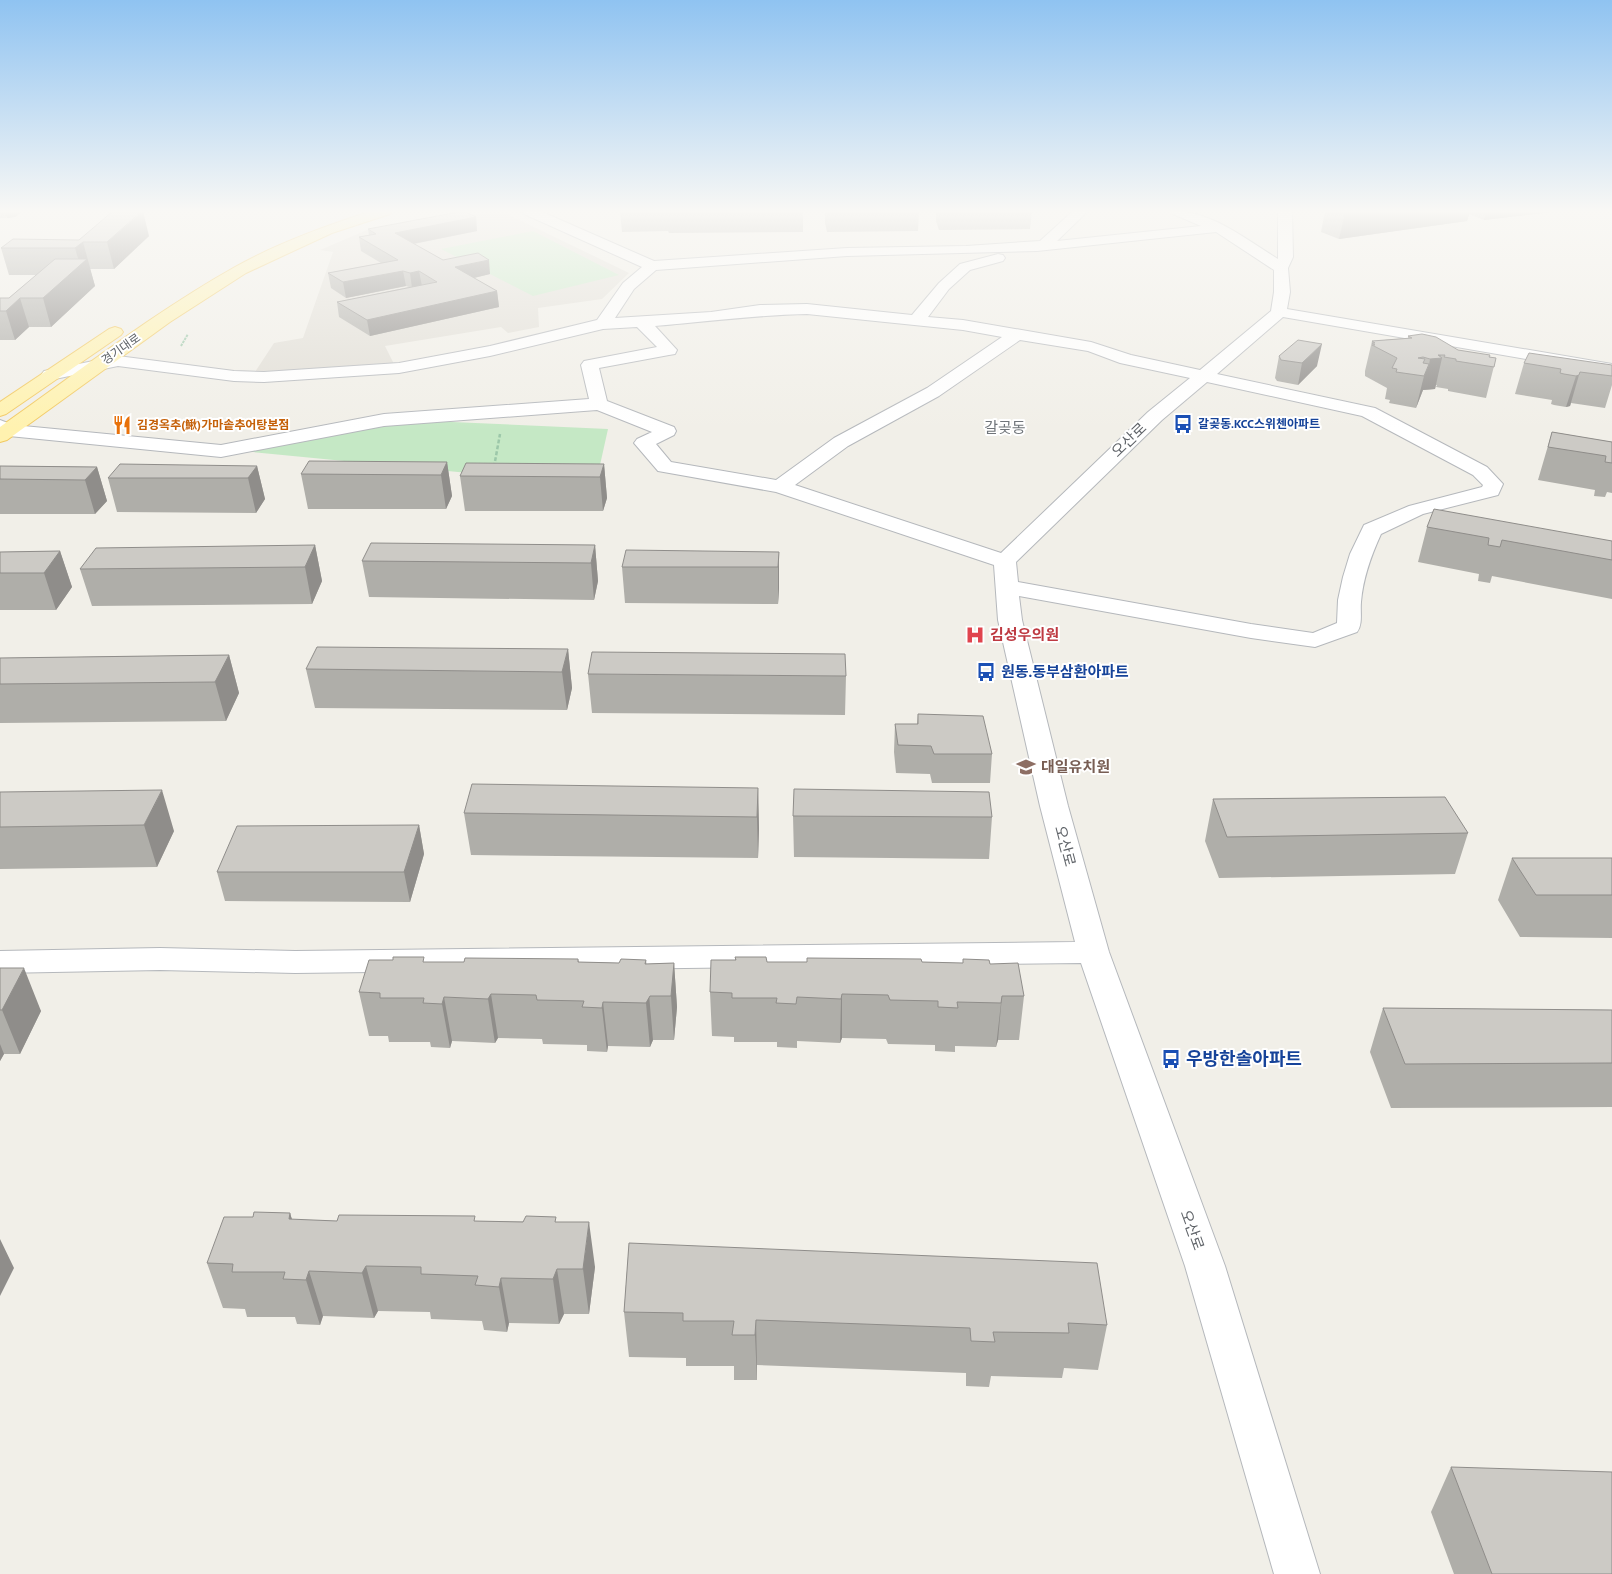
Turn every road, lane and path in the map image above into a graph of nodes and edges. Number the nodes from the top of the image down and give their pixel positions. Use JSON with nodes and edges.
{"nodes":[{"id":1,"x":218,"y":284,"type":"edge"},
{"id":2,"x":630,"y":284,"type":"edge"},
{"id":3,"x":946,"y":284,"type":"edge"},
{"id":4,"x":1282,"y":284,"type":"edge"},
{"id":5,"x":1279,"y":312,"type":"junction"},
{"id":6,"x":916,"y":321,"type":"junction"},
{"id":7,"x":128,"y":322,"type":"dead end"},
{"id":8,"x":642,"y":322,"type":"junction"},
{"id":9,"x":603,"y":324,"type":"junction"},
{"id":10,"x":1016,"y":335,"type":"junction"},
{"id":11,"x":101,"y":364,"type":"junction"},
{"id":12,"x":1612,"y":369,"type":"edge"},
{"id":13,"x":50,"y":375,"type":"junction"},
{"id":14,"x":1202,"y":377,"type":"junction"},
{"id":15,"x":599,"y":404,"type":"junction"},
{"id":16,"x":0,"y":410,"type":"edge"},
{"id":17,"x":504,"y":410,"type":"junction"},
{"id":18,"x":3,"y":431,"type":"edge"},
{"id":19,"x":494,"y":468,"type":"edge"},
{"id":20,"x":780,"y":487,"type":"junction"},
{"id":21,"x":1006,"y":574,"type":"junction"},
{"id":22,"x":1093,"y":952,"type":"junction"},
{"id":23,"x":0,"y":962,"type":"edge"},
{"id":24,"x":1297,"y":1574,"type":"edge"}],
"edges":[{"from":1,"to":11,"type":"main road","name":"경기대로"},
{"from":2,"to":9,"type":"street"},
{"from":3,"to":6,"type":"street"},
{"from":4,"to":5,"type":"street"},
{"from":5,"to":12,"type":"street"},
{"from":5,"to":14,"type":"street","name":"오산로"},
{"from":6,"to":8,"type":"street"},
{"from":6,"to":10,"type":"street"},
{"from":7,"to":13,"type":"main road","name":"경기대로"},
{"from":8,"to":9,"type":"street"},
{"from":8,"to":15,"type":"street"},
{"from":9,"to":11,"type":"street"},
{"from":10,"to":14,"type":"street"},
{"from":10,"to":20,"type":"street"},
{"from":11,"to":13,"type":"street"},
{"from":11,"to":18,"type":"main road","name":"경기대로"},
{"from":13,"to":16,"type":"main road","name":"경기대로"},
{"from":14,"to":21,"type":"street","name":"오산로"},
{"from":14,"to":21,"type":"street"},
{"from":15,"to":17,"type":"street"},
{"from":15,"to":20,"type":"street"},
{"from":17,"to":18,"type":"street"},
{"from":17,"to":19,"type":"path"},
{"from":20,"to":21,"type":"street"},
{"from":21,"to":22,"type":"street","name":"오산로"},
{"from":22,"to":23,"type":"street"},
{"from":22,"to":24,"type":"street","name":"오산로"}]}
